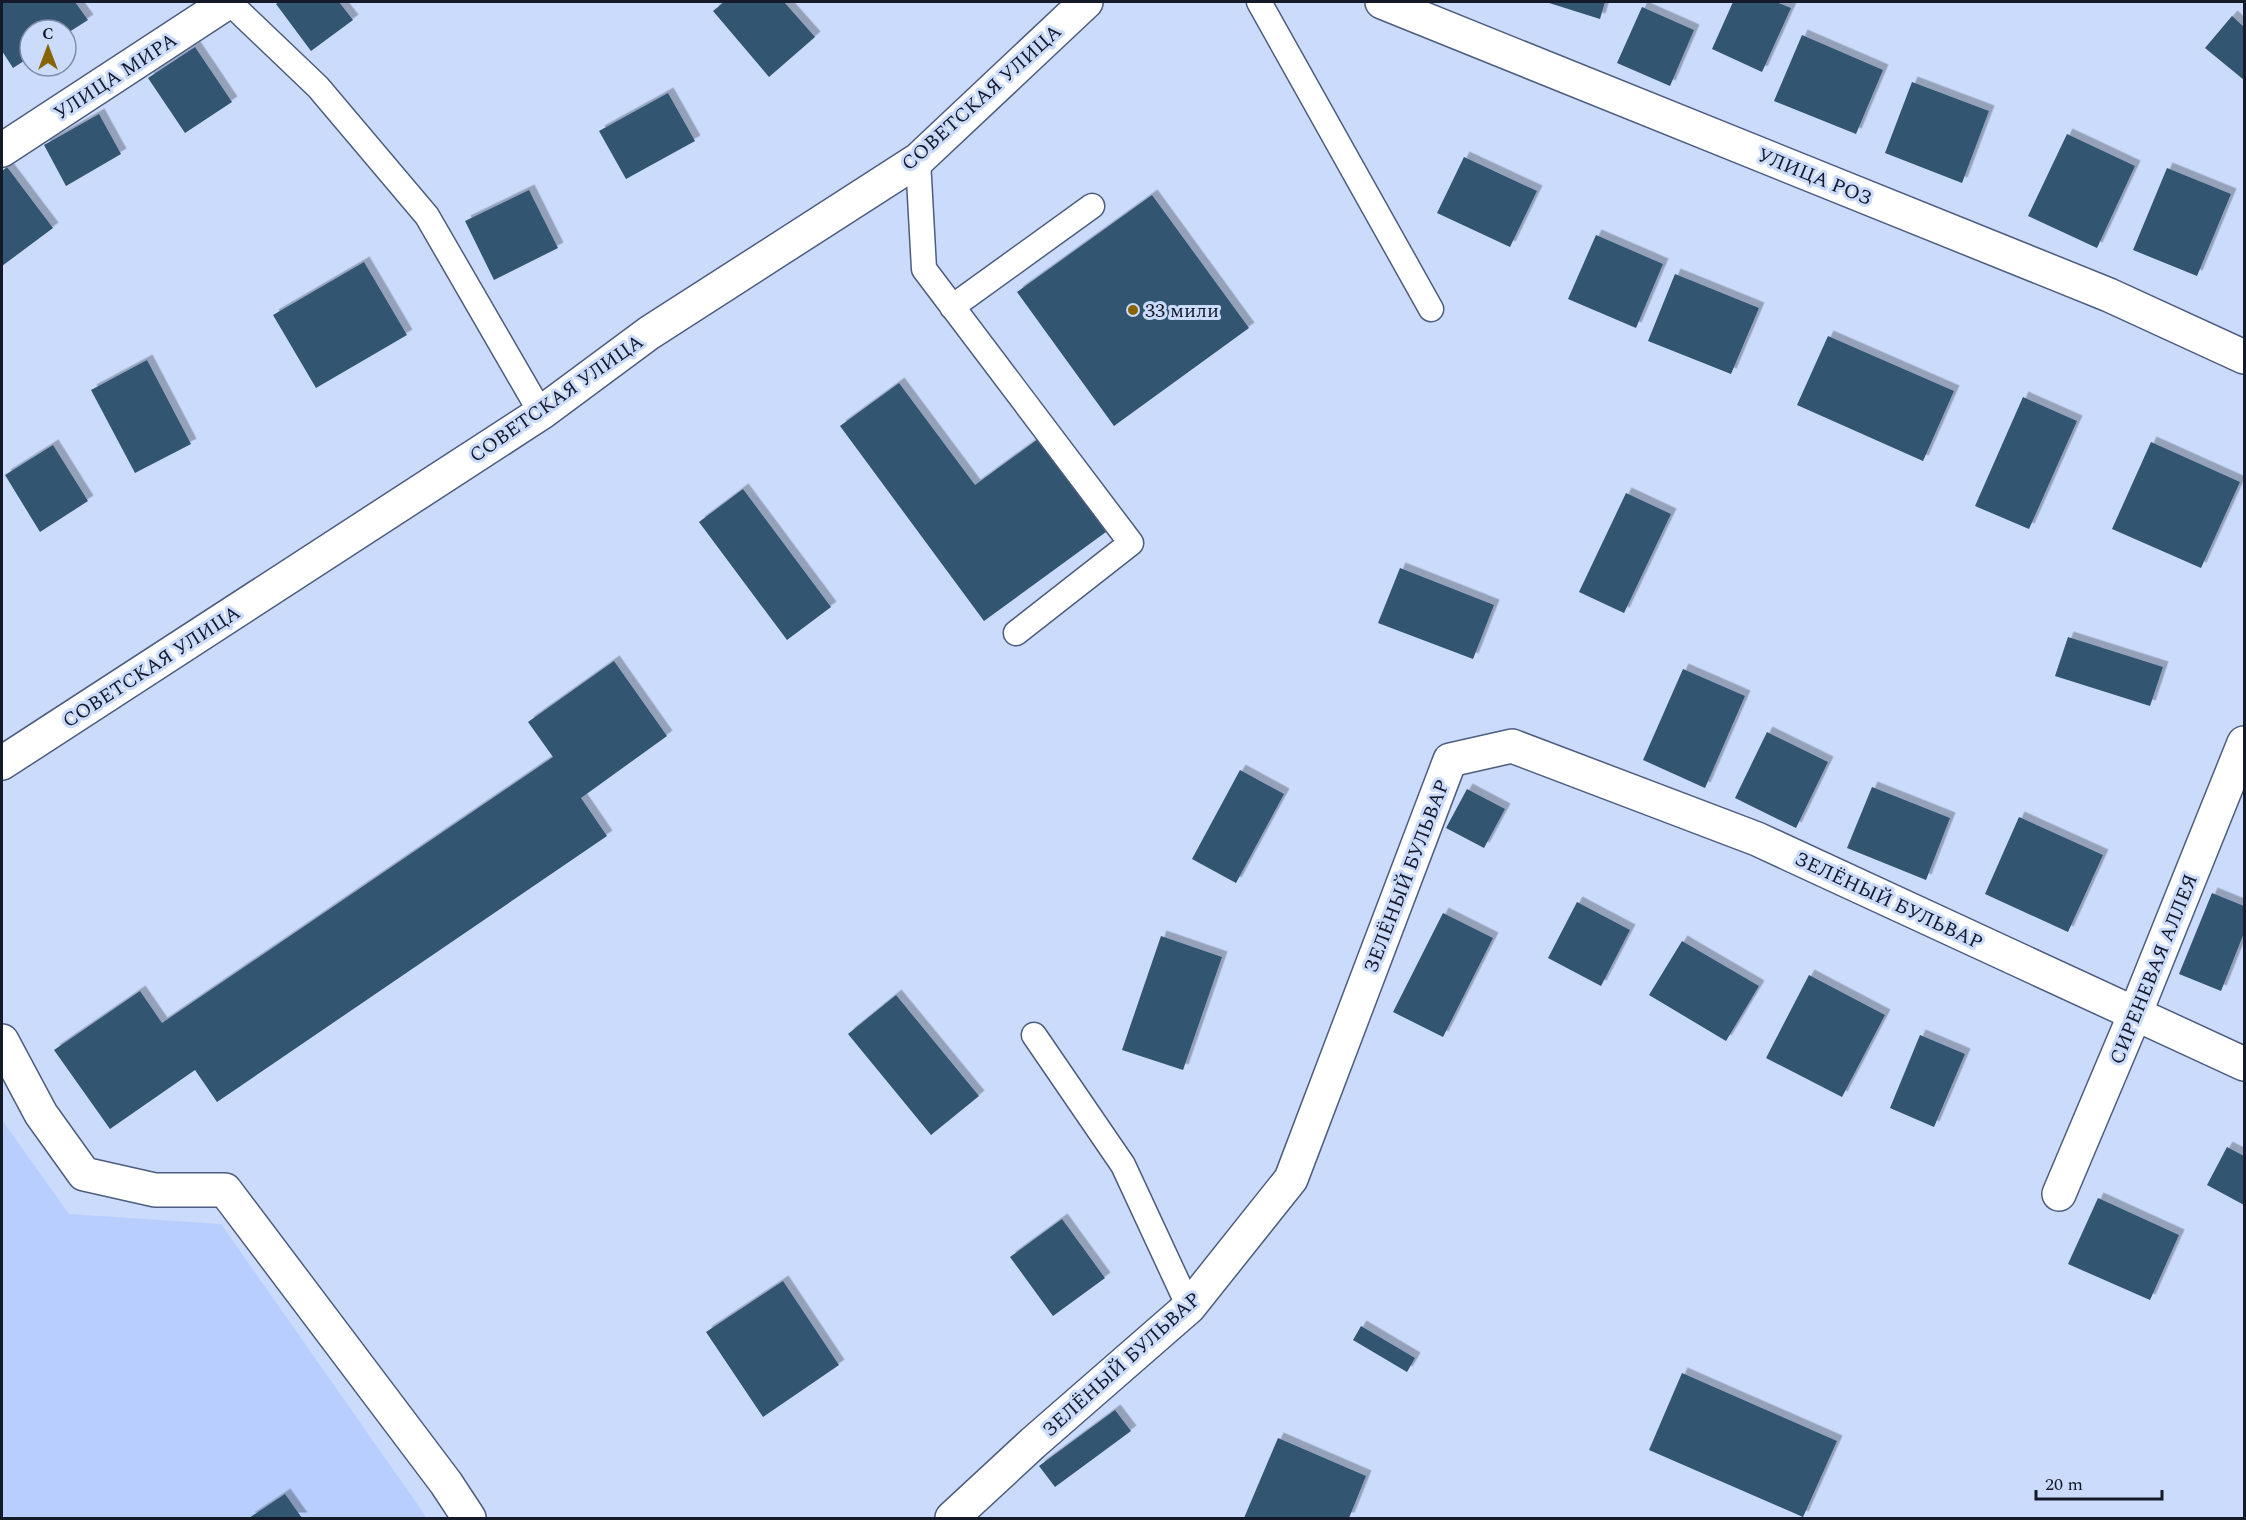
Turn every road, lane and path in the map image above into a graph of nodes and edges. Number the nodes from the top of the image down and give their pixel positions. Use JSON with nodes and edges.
{"nodes":[{"id":1,"x":229,"y":2,"type":"edge"},
{"id":2,"x":1086,"y":2,"type":"edge"},
{"id":3,"x":1259,"y":2,"type":"edge"},
{"id":4,"x":1382,"y":2,"type":"edge"},
{"id":5,"x":2,"y":150,"type":"edge"},
{"id":6,"x":918,"y":160,"type":"junction"},
{"id":7,"x":1092,"y":206,"type":"dead end"},
{"id":8,"x":952,"y":307,"type":"junction"},
{"id":9,"x":1431,"y":309,"type":"dead end"},
{"id":10,"x":2244,"y":357,"type":"edge"},
{"id":11,"x":541,"y":413,"type":"junction"},
{"id":12,"x":1016,"y":633,"type":"dead end"},
{"id":13,"x":2244,"y":743,"type":"edge"},
{"id":14,"x":2,"y":763,"type":"edge"},
{"id":15,"x":2135,"y":1014,"type":"junction"},
{"id":16,"x":1034,"y":1035,"type":"dead end"},
{"id":17,"x":2,"y":1041,"type":"edge"},
{"id":18,"x":2244,"y":1064,"type":"edge"},
{"id":19,"x":2059,"y":1194,"type":"dead end"},
{"id":20,"x":1189,"y":1307,"type":"junction"},
{"id":21,"x":469,"y":1518,"type":"edge"},
{"id":22,"x":952,"y":1518,"type":"edge"}],
"edges":[{"from":1,"to":5,"type":"street","name":"УЛИЦА МИРА"},
{"from":1,"to":11,"type":"lane"},
{"from":2,"to":6,"type":"street","name":"СОВЕТСКАЯ УЛИЦА"},
{"from":3,"to":9,"type":"lane"},
{"from":4,"to":10,"type":"street","name":"УЛИЦА РОЗ"},
{"from":6,"to":8,"type":"lane"},
{"from":6,"to":11,"type":"street","name":"СОВЕТСКАЯ УЛИЦА"},
{"from":7,"to":8,"type":"lane"},
{"from":8,"to":12,"type":"lane"},
{"from":11,"to":14,"type":"street","name":"СОВЕТСКАЯ УЛИЦА"},
{"from":13,"to":15,"type":"street","name":"СИРЕНЕВАЯ АЛЛЕЯ"},
{"from":15,"to":18,"type":"street","name":"ЗЕЛЁНЫЙ БУЛЬВАР"},
{"from":15,"to":19,"type":"street","name":"СИРЕНЕВАЯ АЛЛЕЯ"},
{"from":15,"to":20,"type":"street","name":"ЗЕЛЁНЫЙ БУЛЬВАР"},
{"from":16,"to":20,"type":"lane"},
{"from":17,"to":21,"type":"street"},
{"from":20,"to":22,"type":"street","name":"ЗЕЛЁНЫЙ БУЛЬВАР"}]}
